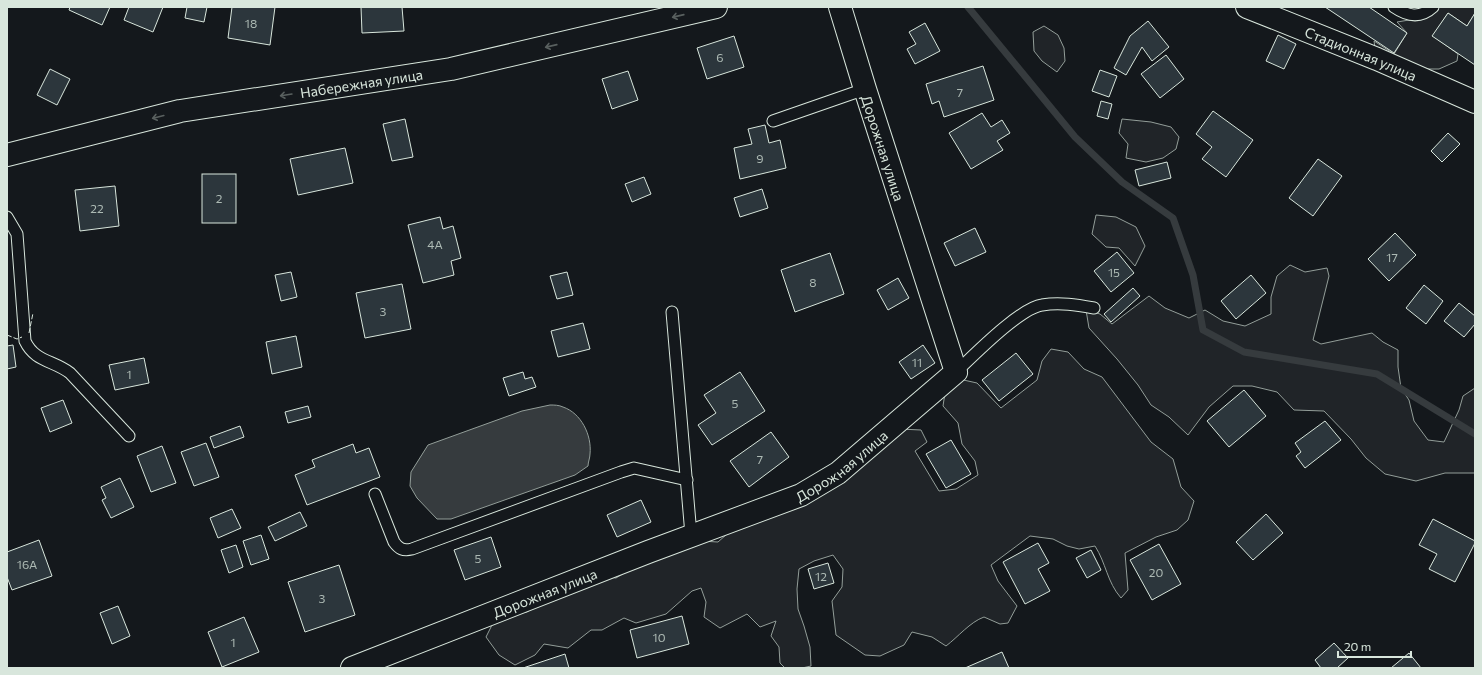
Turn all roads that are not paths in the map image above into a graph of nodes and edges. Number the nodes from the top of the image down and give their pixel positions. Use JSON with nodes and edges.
{"nodes":[{"id":1,"x":716,"y":7,"type":"edge"},
{"id":2,"x":840,"y":7,"type":"edge"},
{"id":3,"x":1246,"y":7,"type":"edge"},
{"id":4,"x":1394,"y":7,"type":"edge"},
{"id":5,"x":1433,"y":7,"type":"edge"},
{"id":6,"x":864,"y":89,"type":"junction"},
{"id":7,"x":1475,"y":102,"type":"edge"},
{"id":8,"x":773,"y":121,"type":"dead end"},
{"id":9,"x":7,"y":155,"type":"edge"},
{"id":10,"x":7,"y":217,"type":"edge"},
{"id":11,"x":1094,"y":308,"type":"dead end"},
{"id":12,"x":672,"y":312,"type":"dead end"},
{"id":13,"x":956,"y":372,"type":"junction"},
{"id":14,"x":128,"y":436,"type":"dead end"},
{"id":15,"x":687,"y":480,"type":"junction"},
{"id":16,"x":375,"y":494,"type":"dead end"},
{"id":17,"x":691,"y":535,"type":"junction"},
{"id":18,"x":352,"y":668,"type":"edge"}],
"edges":[{"from":1,"to":9,"type":"street","name":"Набережная улица","one_way":true},
{"from":2,"to":6,"type":"street","name":"Дорожная улица"},
{"from":3,"to":7,"type":"street","name":"Стадионная улица"},
{"from":4,"to":5,"type":"lane"},
{"from":6,"to":8,"type":"lane"},
{"from":6,"to":13,"type":"street","name":"Дорожная улица"},
{"from":10,"to":14,"type":"lane"},
{"from":11,"to":13,"type":"lane"},
{"from":12,"to":15,"type":"lane"},
{"from":13,"to":17,"type":"street","name":"Дорожная улица"},
{"from":15,"to":16,"type":"lane"},
{"from":15,"to":17,"type":"lane"},
{"from":17,"to":18,"type":"street","name":"Дорожная улица"}]}
